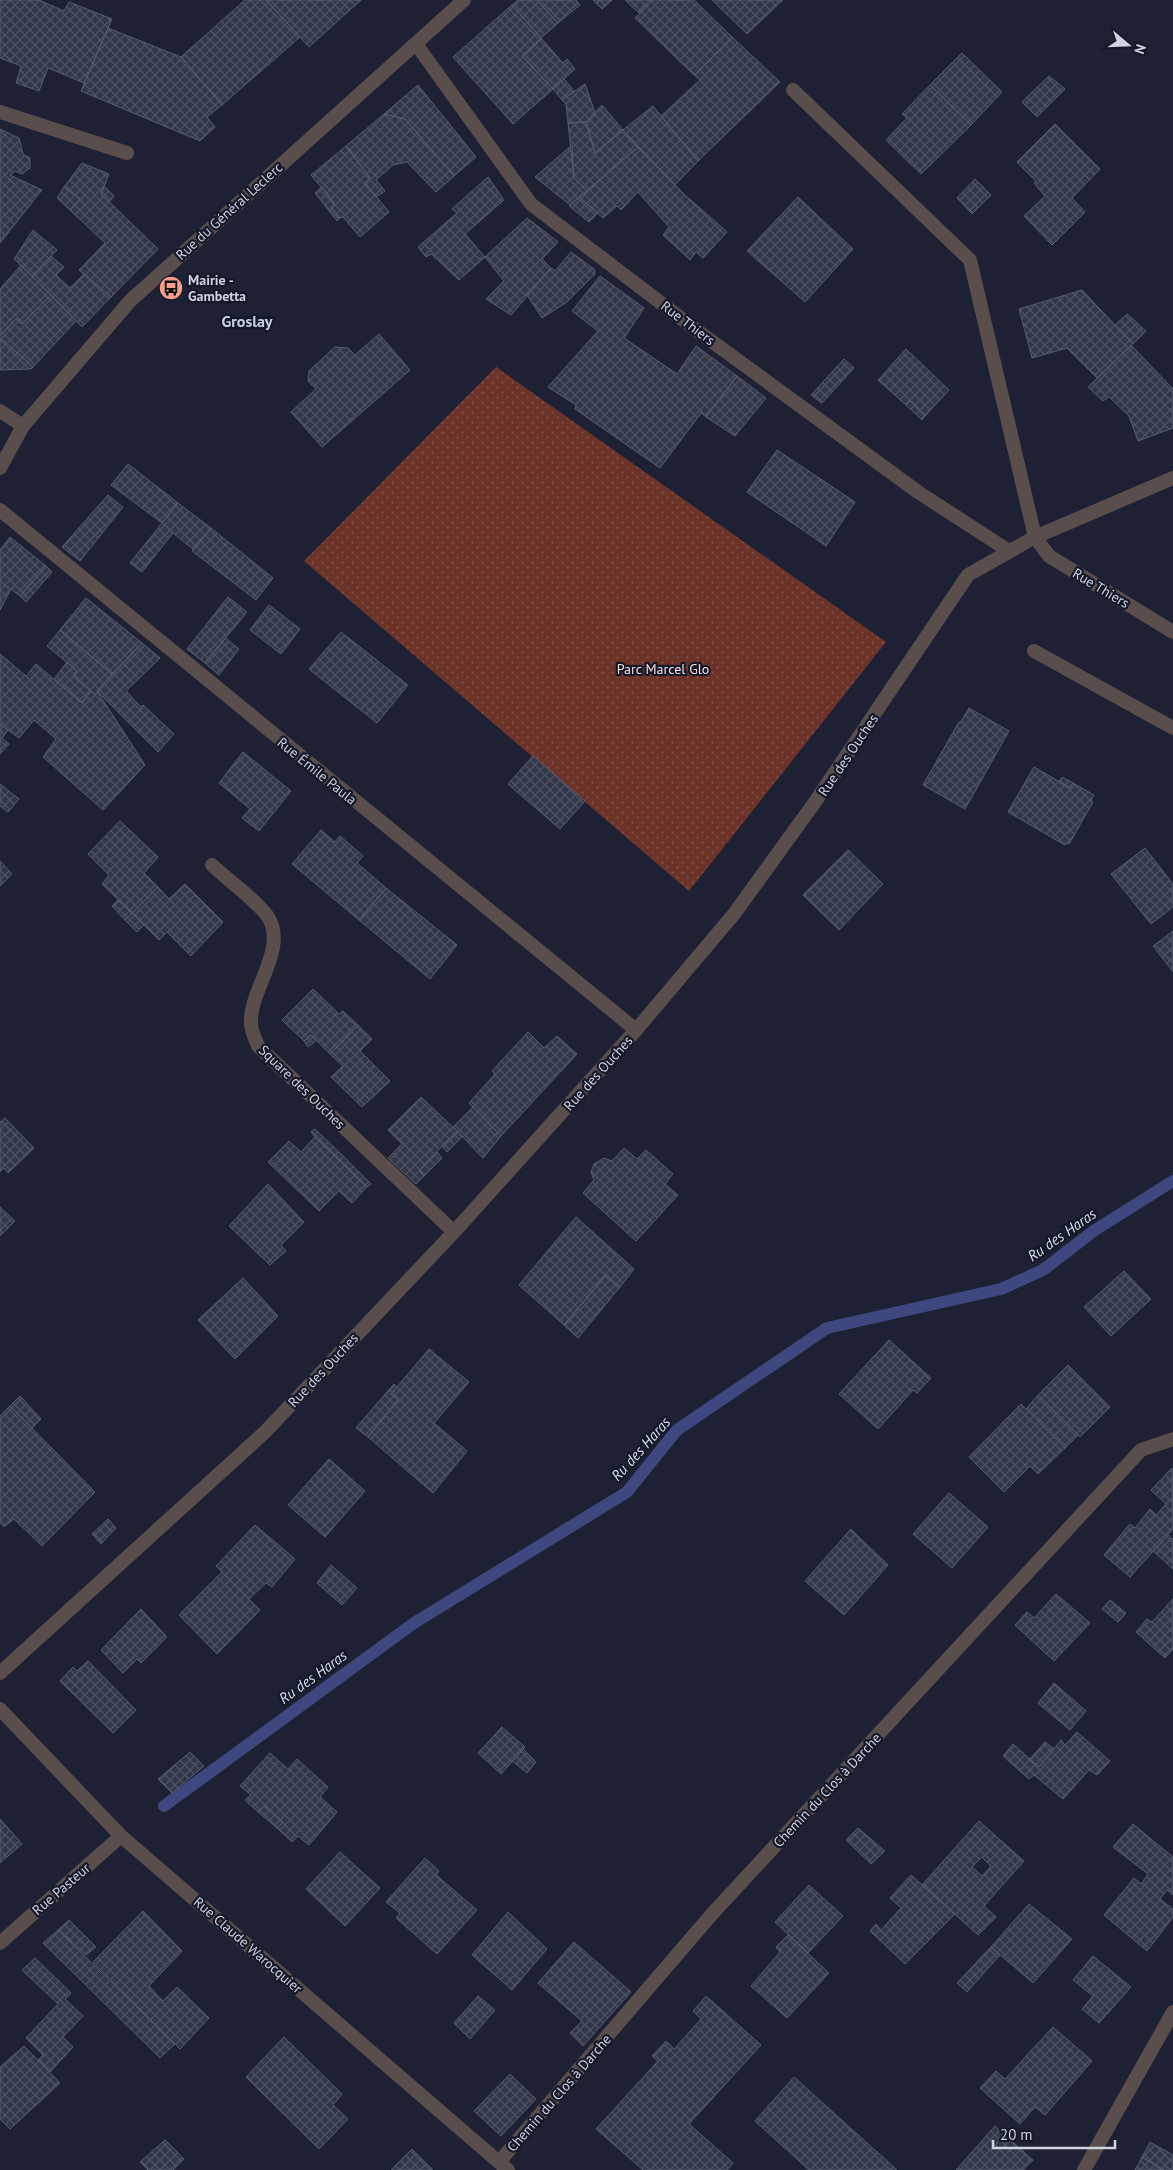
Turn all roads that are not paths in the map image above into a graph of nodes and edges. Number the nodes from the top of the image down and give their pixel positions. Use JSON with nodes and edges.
{"nodes":[{"id":1,"x":464,"y":0,"type":"edge"},
{"id":2,"x":416,"y":44,"type":"junction"},
{"id":3,"x":793,"y":90,"type":"dead end"},
{"id":4,"x":0,"y":112,"type":"edge"},
{"id":5,"x":127,"y":152,"type":"dead end"},
{"id":6,"x":0,"y":411,"type":"edge"},
{"id":7,"x":23,"y":426,"type":"junction"},
{"id":8,"x":0,"y":468,"type":"edge"},
{"id":9,"x":1173,"y":478,"type":"edge"},
{"id":10,"x":0,"y":510,"type":"edge"},
{"id":11,"x":1035,"y":537,"type":"junction"},
{"id":12,"x":1010,"y":551,"type":"junction"},
{"id":13,"x":1173,"y":632,"type":"edge"},
{"id":14,"x":1034,"y":651,"type":"dead end"},
{"id":15,"x":1173,"y":728,"type":"edge"},
{"id":16,"x":212,"y":865,"type":"dead end"},
{"id":17,"x":636,"y":1030,"type":"junction"},
{"id":18,"x":454,"y":1232,"type":"junction"},
{"id":19,"x":1173,"y":1439,"type":"edge"},
{"id":20,"x":0,"y":1673,"type":"edge"},
{"id":21,"x":0,"y":1709,"type":"edge"},
{"id":22,"x":121,"y":1836,"type":"junction"},
{"id":23,"x":0,"y":1943,"type":"edge"},
{"id":24,"x":1173,"y":2012,"type":"edge"},
{"id":25,"x":504,"y":2166,"type":"edge"},
{"id":26,"x":1084,"y":2170,"type":"edge"}],
"edges":[{"from":1,"to":2,"type":"street","name":"Rue du Général Leclerc"},
{"from":2,"to":7,"type":"street","name":"Rue du Général Leclerc"},
{"from":2,"to":12,"type":"street","name":"Rue Thiers"},
{"from":3,"to":11,"type":"street"},
{"from":4,"to":5,"type":"street"},
{"from":6,"to":7,"type":"street"},
{"from":7,"to":8,"type":"street","name":"Rue du Général Leclerc"},
{"from":9,"to":11,"type":"street","name":"Rue des Ouches"},
{"from":10,"to":17,"type":"street","name":"Rue Émile Paula"},
{"from":11,"to":12,"type":"street","name":"Rue des Ouches"},
{"from":11,"to":13,"type":"street","name":"Rue Thiers"},
{"from":12,"to":17,"type":"street","name":"Rue des Ouches"},
{"from":14,"to":15,"type":"street"},
{"from":16,"to":18,"type":"street","name":"Square des Ouches"},
{"from":17,"to":18,"type":"street","name":"Rue des Ouches"},
{"from":18,"to":20,"type":"street","name":"Rue des Ouches"},
{"from":19,"to":25,"type":"street","name":"Chemin du Clos à Darche"},
{"from":21,"to":22,"type":"street","name":"Rue Claude Warocquier"},
{"from":22,"to":23,"type":"street","name":"Rue Pasteur"},
{"from":22,"to":25,"type":"street","name":"Rue Claude Warocquier"},
{"from":24,"to":26,"type":"street"}]}
